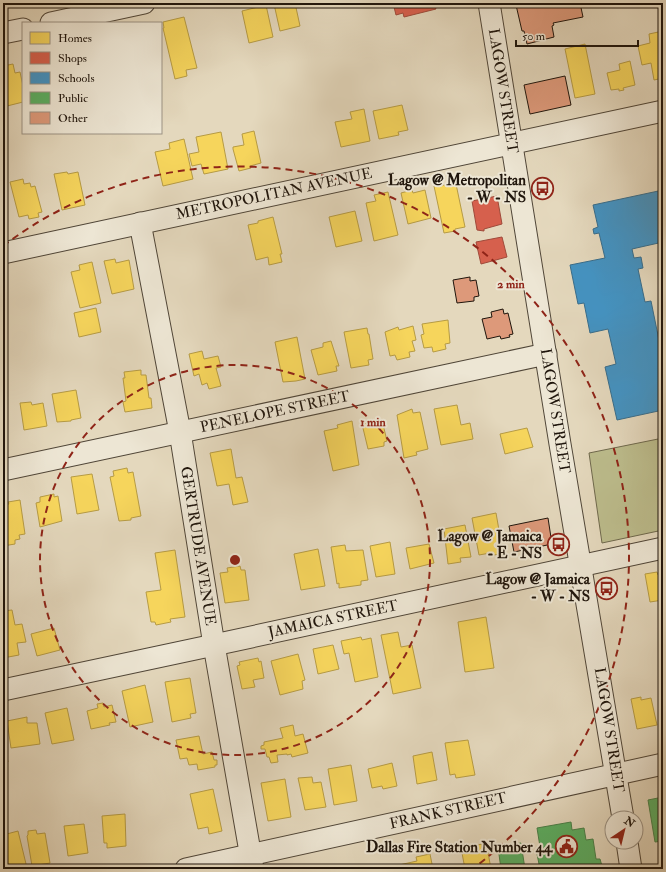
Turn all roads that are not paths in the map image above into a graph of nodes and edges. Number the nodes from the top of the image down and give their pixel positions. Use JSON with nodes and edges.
{"nodes":[{"id":1,"x":144,"y":3,"type":"edge"},
{"id":2,"x":489,"y":3,"type":"edge"},
{"id":3,"x":56,"y":22,"type":"edge"},
{"id":4,"x":22,"y":29,"type":"edge"},
{"id":5,"x":3,"y":33,"type":"edge"},
{"id":6,"x":663,"y":111,"type":"edge"},
{"id":7,"x":512,"y":143,"type":"junction"},
{"id":8,"x":140,"y":223,"type":"junction"},
{"id":9,"x":3,"y":253,"type":"edge"},
{"id":10,"x":546,"y":354,"type":"junction"},
{"id":11,"x":180,"y":432,"type":"junction"},
{"id":12,"x":3,"y":470,"type":"edge"},
{"id":13,"x":663,"y":548,"type":"edge"},
{"id":14,"x":581,"y":565,"type":"junction"},
{"id":15,"x":214,"y":645,"type":"junction"},
{"id":16,"x":3,"y":690,"type":"edge"},
{"id":17,"x":663,"y":764,"type":"edge"},
{"id":18,"x":616,"y":774,"type":"junction"},
{"id":19,"x":622,"y":810,"type":"edge"},
{"id":20,"x":628,"y":850,"type":"edge"},
{"id":21,"x":252,"y":862,"type":"edge"},
{"id":22,"x":186,"y":869,"type":"edge"},
{"id":23,"x":632,"y":869,"type":"edge"}],
"edges":[{"from":1,"to":3,"type":"street"},
{"from":2,"to":7,"type":"street","name":"LAGOW STREET"},
{"from":4,"to":5,"type":"street"},
{"from":6,"to":7,"type":"street","name":"METROPOLITAN AVENUE"},
{"from":7,"to":8,"type":"street","name":"METROPOLITAN AVENUE"},
{"from":7,"to":10,"type":"street","name":"LAGOW STREET"},
{"from":8,"to":9,"type":"street","name":"METROPOLITAN AVENUE"},
{"from":8,"to":11,"type":"street","name":"GERTRUDE AVENUE"},
{"from":10,"to":11,"type":"street","name":"PENELOPE STREET"},
{"from":10,"to":14,"type":"street","name":"LAGOW STREET"},
{"from":11,"to":12,"type":"street","name":"PENELOPE STREET"},
{"from":11,"to":15,"type":"street","name":"GERTRUDE AVENUE"},
{"from":13,"to":14,"type":"street","name":"JAMAICA STREET"},
{"from":14,"to":15,"type":"street","name":"JAMAICA STREET"},
{"from":14,"to":18,"type":"street","name":"LAGOW STREET"},
{"from":15,"to":16,"type":"street","name":"JAMAICA STREET"},
{"from":15,"to":21,"type":"street","name":"GERTRUDE AVENUE"},
{"from":17,"to":18,"type":"street","name":"FRANK STREET"},
{"from":18,"to":19,"type":"street","name":"LAGOW STREET"},
{"from":18,"to":21,"type":"street","name":"FRANK STREET"},
{"from":20,"to":23,"type":"street"},
{"from":21,"to":22,"type":"street","name":"FRANK STREET"}]}
